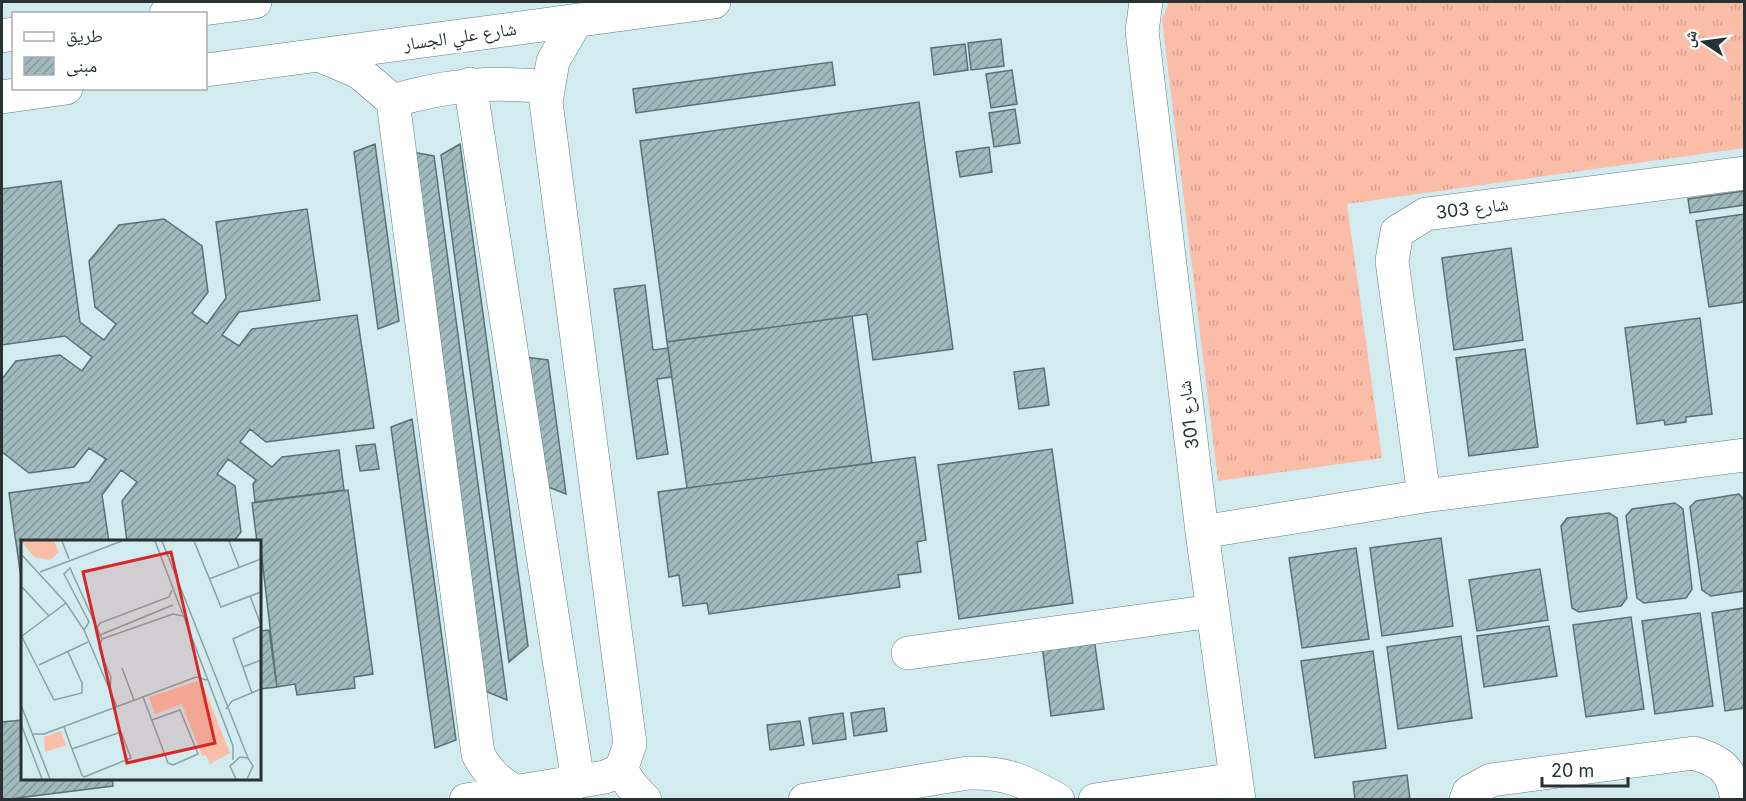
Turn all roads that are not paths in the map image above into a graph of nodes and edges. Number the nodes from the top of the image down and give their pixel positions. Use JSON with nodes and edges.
{"nodes":[{"id":1,"x":255,"y":2,"type":"edge"},
{"id":2,"x":714,"y":2,"type":"edge"},
{"id":3,"x":1126,"y":2,"type":"edge"},
{"id":4,"x":181,"y":12,"type":"edge"},
{"id":5,"x":1144,"y":16,"type":"edge"},
{"id":6,"x":577,"y":20,"type":"junction"},
{"id":7,"x":319,"y":55,"type":"junction"},
{"id":8,"x":207,"y":70,"type":"edge"},
{"id":9,"x":470,"y":84,"type":"junction"},
{"id":10,"x":547,"y":87,"type":"junction"},
{"id":11,"x":52,"y":90,"type":"edge"},
{"id":12,"x":2,"y":97,"type":"edge"},
{"id":13,"x":393,"y":101,"type":"junction"},
{"id":14,"x":1744,"y":173,"type":"edge"},
{"id":15,"x":1744,"y":455,"type":"edge"},
{"id":16,"x":1424,"y":496,"type":"junction"},
{"id":17,"x":1202,"y":532,"type":"junction"},
{"id":18,"x":1213,"y":611,"type":"junction"},
{"id":19,"x":908,"y":653,"type":"dead end"},
{"id":20,"x":621,"y":770,"type":"junction"},
{"id":21,"x":578,"y":782,"type":"junction"},
{"id":22,"x":1238,"y":789,"type":"edge"},
{"id":23,"x":512,"y":790,"type":"junction"},
{"id":24,"x":466,"y":800,"type":"edge"},
{"id":25,"x":645,"y":800,"type":"edge"},
{"id":26,"x":805,"y":800,"type":"edge"},
{"id":27,"x":1058,"y":800,"type":"edge"},
{"id":28,"x":1095,"y":800,"type":"edge"},
{"id":29,"x":1466,"y":800,"type":"edge"},
{"id":30,"x":1737,"y":800,"type":"edge"}],
"edges":[{"from":1,"to":4,"type":"street"},
{"from":2,"to":6,"type":"street","name":"شارع علي الجسار"},
{"from":3,"to":5,"type":"street","name":"شارع 301"},
{"from":5,"to":17,"type":"street","name":"شارع 301"},
{"from":6,"to":7,"type":"street","name":"شارع علي الجسار"},
{"from":6,"to":10,"type":"street"},
{"from":7,"to":8,"type":"street","name":"شارع علي الجسار"},
{"from":7,"to":13,"type":"street"},
{"from":9,"to":10,"type":"street"},
{"from":9,"to":13,"type":"street"},
{"from":9,"to":21,"type":"street"},
{"from":10,"to":20,"type":"street"},
{"from":11,"to":12,"type":"street"},
{"from":13,"to":23,"type":"street"},
{"from":14,"to":16,"type":"street","name":"شارع 303"},
{"from":15,"to":16,"type":"street"},
{"from":16,"to":17,"type":"street"},
{"from":17,"to":18,"type":"street","name":"شارع 301"},
{"from":18,"to":19,"type":"street"},
{"from":18,"to":22,"type":"street","name":"شارع 301"},
{"from":20,"to":21,"type":"street"},
{"from":20,"to":25,"type":"street"},
{"from":21,"to":23,"type":"street"},
{"from":22,"to":28,"type":"street"},
{"from":23,"to":24,"type":"street"},
{"from":26,"to":27,"type":"street"},
{"from":29,"to":30,"type":"street"}]}
